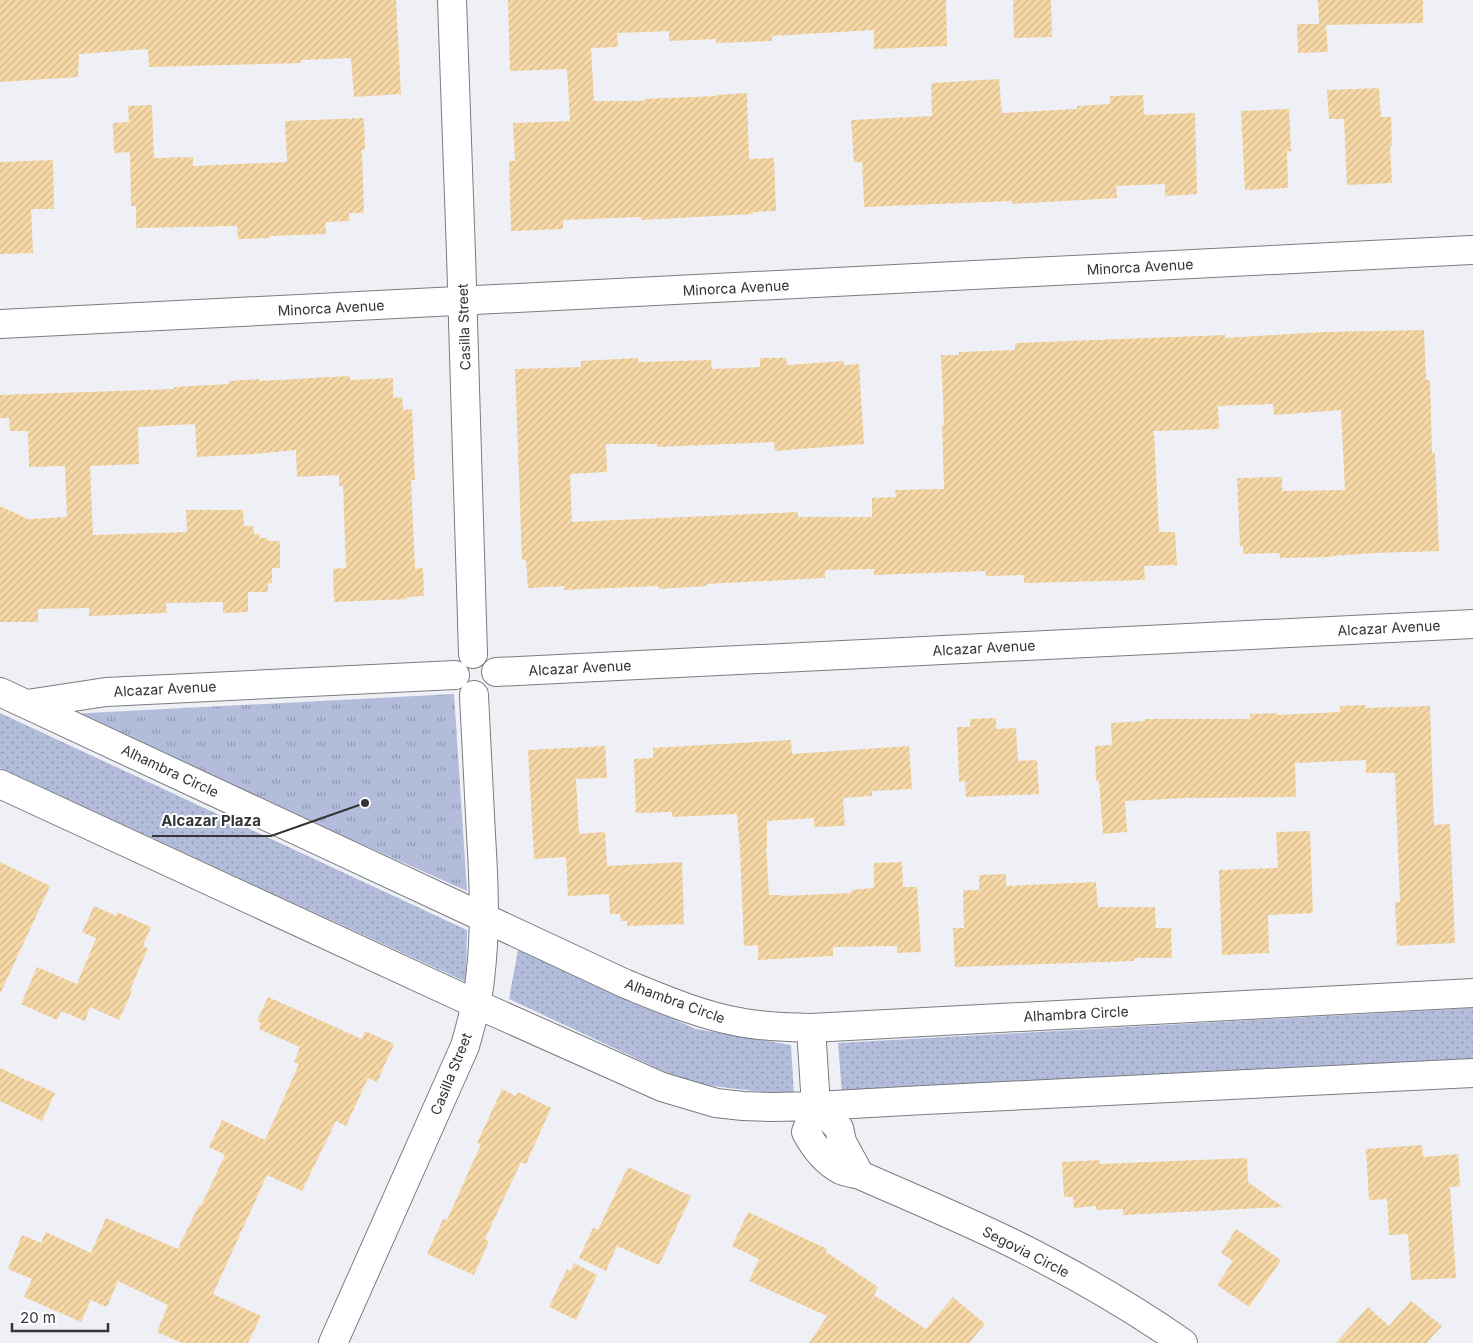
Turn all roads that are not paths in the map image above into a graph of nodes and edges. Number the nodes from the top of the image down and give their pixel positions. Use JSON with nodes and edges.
{"nodes":[{"id":1,"x":452,"y":0,"type":"edge"},
{"id":2,"x":1472,"y":250,"type":"edge"},
{"id":3,"x":463,"y":302,"type":"junction"},
{"id":4,"x":0,"y":324,"type":"edge"},
{"id":5,"x":1473,"y":624,"type":"edge"},
{"id":6,"x":473,"y":654,"type":"junction"},
{"id":7,"x":496,"y":672,"type":"junction"},
{"id":8,"x":455,"y":675,"type":"junction"},
{"id":9,"x":0,"y":692,"type":"edge"},
{"id":10,"x":474,"y":695,"type":"junction"},
{"id":11,"x":27,"y":704,"type":"junction"},
{"id":12,"x":0,"y":784,"type":"edge"},
{"id":13,"x":484,"y":917,"type":"junction"},
{"id":14,"x":1473,"y":993,"type":"edge"},
{"id":15,"x":476,"y":1004,"type":"junction"},
{"id":16,"x":811,"y":1028,"type":"junction"},
{"id":17,"x":1473,"y":1073,"type":"edge"},
{"id":18,"x":816,"y":1106,"type":"junction"},
{"id":19,"x":333,"y":1343,"type":"edge"},
{"id":20,"x":1183,"y":1343,"type":"edge"}],
"edges":[{"from":1,"to":3,"type":"street","name":"Casilla Street"},
{"from":2,"to":3,"type":"street","name":"Minorca Avenue"},
{"from":3,"to":4,"type":"street","name":"Minorca Avenue"},
{"from":3,"to":6,"type":"street","name":"Casilla Street"},
{"from":5,"to":7,"type":"street","name":"Alcazar Avenue"},
{"from":6,"to":7,"type":"street"},
{"from":6,"to":8,"type":"street"},
{"from":7,"to":10,"type":"street"},
{"from":8,"to":10,"type":"street"},
{"from":8,"to":11,"type":"street","name":"Alcazar Avenue"},
{"from":9,"to":11,"type":"street","name":"Alhambra Circle"},
{"from":10,"to":13,"type":"street","name":"Casilla Street"},
{"from":11,"to":13,"type":"street","name":"Alhambra Circle"},
{"from":12,"to":15,"type":"street"},
{"from":13,"to":15,"type":"street","name":"Casilla Street"},
{"from":13,"to":16,"type":"street","name":"Alhambra Circle"},
{"from":14,"to":16,"type":"street","name":"Alhambra Circle"},
{"from":15,"to":18,"type":"street"},
{"from":15,"to":19,"type":"street","name":"Casilla Street"},
{"from":16,"to":18,"type":"street","name":"Segovia Circle"},
{"from":17,"to":18,"type":"street"},
{"from":18,"to":20,"type":"street","name":"Segovia Circle"}]}
